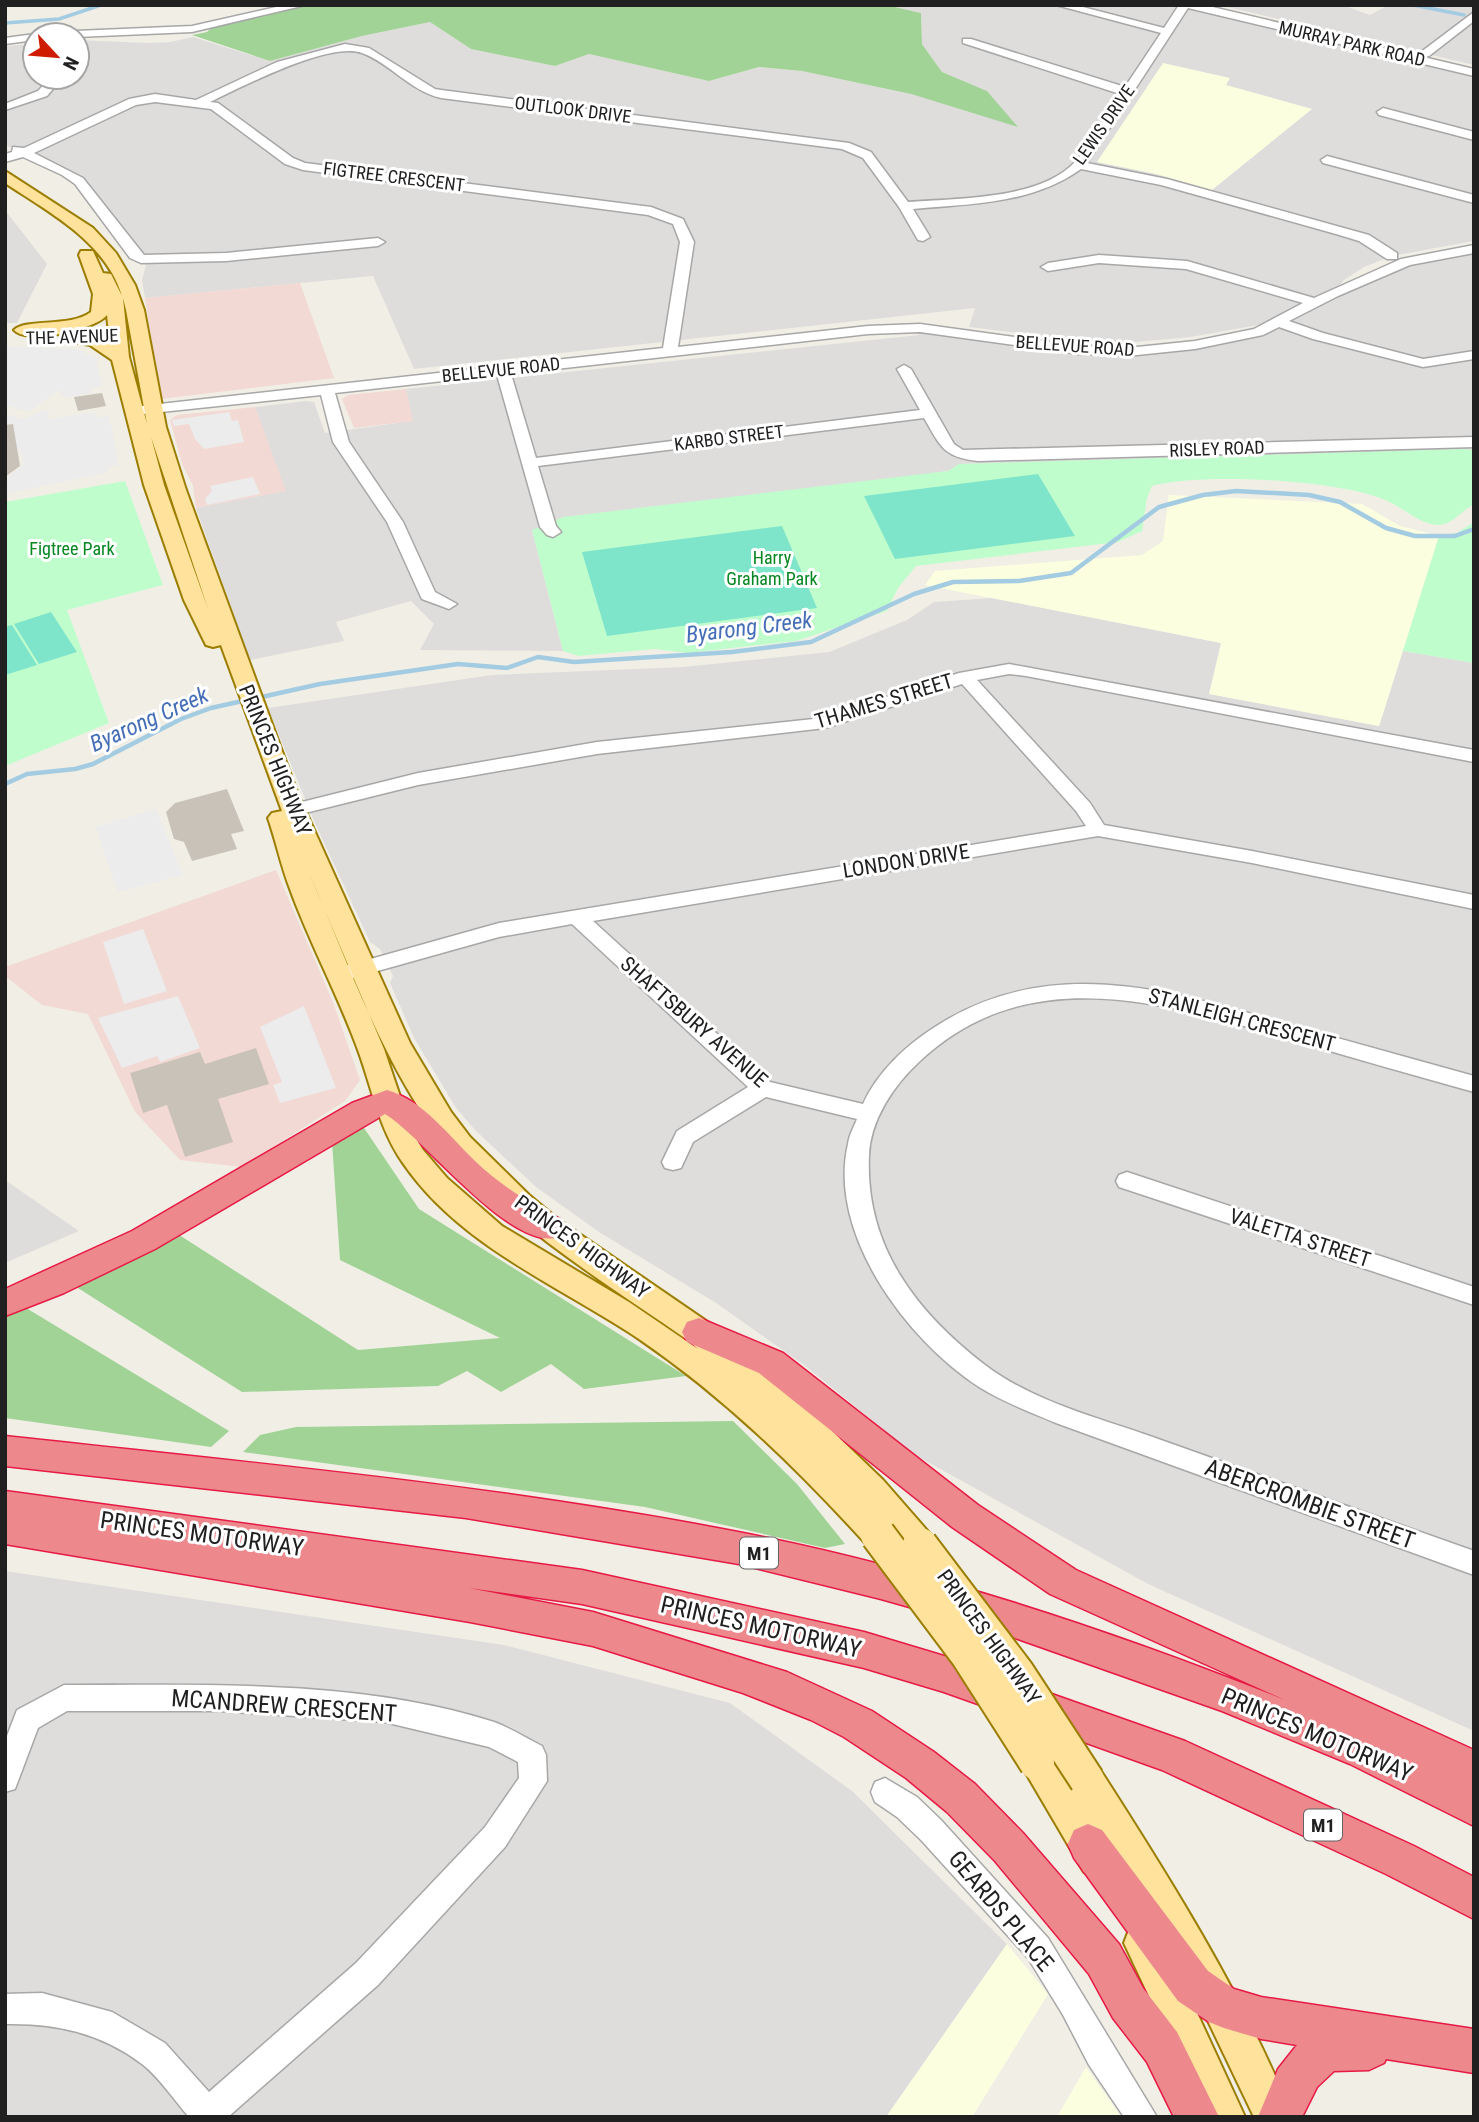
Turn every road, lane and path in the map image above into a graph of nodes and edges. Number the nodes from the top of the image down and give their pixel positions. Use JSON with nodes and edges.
{"nodes":[{"id":1,"x":301,"y":5,"type":"edge"},
{"id":2,"x":1061,"y":5,"type":"edge"},
{"id":3,"x":1187,"y":5,"type":"edge"},
{"id":4,"x":1219,"y":5,"type":"edge"},
{"id":5,"x":1474,"y":15,"type":"edge"},
{"id":6,"x":1168,"y":32,"type":"junction"},
{"id":7,"x":91,"y":33,"type":"edge"},
{"id":8,"x":967,"y":41,"type":"dead end"},
{"id":9,"x":1425,"y":54,"type":"junction"},
{"id":10,"x":1474,"y":65,"type":"edge"},
{"id":11,"x":1474,"y":73,"type":"edge"},
{"id":12,"x":46,"y":91,"type":"edge"},
{"id":13,"x":1127,"y":92,"type":"junction"},
{"id":14,"x":200,"y":102,"type":"junction"},
{"id":15,"x":7,"y":107,"type":"dead end"},
{"id":16,"x":1383,"y":112,"type":"dead end"},
{"id":17,"x":1474,"y":136,"type":"edge"},
{"id":18,"x":5,"y":145,"type":"edge"},
{"id":19,"x":24,"y":153,"type":"junction"},
{"id":20,"x":5,"y":158,"type":"edge"},
{"id":21,"x":1327,"y":160,"type":"dead end"},
{"id":22,"x":1079,"y":165,"type":"junction"},
{"id":23,"x":5,"y":176,"type":"edge"},
{"id":24,"x":5,"y":188,"type":"edge"},
{"id":25,"x":1474,"y":199,"type":"edge"},
{"id":26,"x":905,"y":206,"type":"junction"},
{"id":27,"x":923,"y":237,"type":"dead end"},
{"id":28,"x":1474,"y":241,"type":"edge"},
{"id":29,"x":379,"y":242,"type":"dead end"},
{"id":30,"x":1474,"y":249,"type":"edge"},
{"id":31,"x":87,"y":255,"type":"junction"},
{"id":32,"x":1392,"y":256,"type":"junction"},
{"id":33,"x":1048,"y":267,"type":"dead end"},
{"id":34,"x":1333,"y":293,"type":"junction"},
{"id":35,"x":1317,"y":303,"type":"junction"},
{"id":36,"x":1278,"y":321,"type":"junction"},
{"id":37,"x":14,"y":331,"type":"edge"},
{"id":38,"x":138,"y":332,"type":"junction"},
{"id":39,"x":118,"y":333,"type":"junction"},
{"id":40,"x":79,"y":338,"type":"junction"},
{"id":41,"x":5,"y":339,"type":"edge"},
{"id":42,"x":670,"y":351,"type":"junction"},
{"id":43,"x":1474,"y":355,"type":"edge"},
{"id":44,"x":120,"y":357,"type":"junction"},
{"id":45,"x":904,"y":369,"type":"dead end"},
{"id":46,"x":503,"y":370,"type":"junction"},
{"id":47,"x":326,"y":388,"type":"junction"},
{"id":48,"x":143,"y":410,"type":"junction"},
{"id":49,"x":929,"y":413,"type":"junction"},
{"id":50,"x":1474,"y":442,"type":"edge"},
{"id":51,"x":529,"y":463,"type":"junction"},
{"id":52,"x":553,"y":532,"type":"dead end"},
{"id":53,"x":449,"y":604,"type":"dead end"},
{"id":54,"x":965,"y":677,"type":"junction"},
{"id":55,"x":248,"y":711,"type":"junction"},
{"id":56,"x":1474,"y":756,"type":"edge"},
{"id":57,"x":293,"y":810,"type":"junction"},
{"id":58,"x":1098,"y":830,"type":"junction"},
{"id":59,"x":1474,"y":902,"type":"edge"},
{"id":60,"x":575,"y":916,"type":"junction"},
{"id":61,"x":352,"y":972,"type":"junction"},
{"id":62,"x":1474,"y":1084,"type":"edge"},
{"id":63,"x":763,"y":1088,"type":"junction"},
{"id":64,"x":387,"y":1101,"type":"junction"},
{"id":65,"x":867,"y":1113,"type":"junction"},
{"id":66,"x":673,"y":1162,"type":"dead end"},
{"id":67,"x":1127,"y":1181,"type":"dead end"},
{"id":68,"x":549,"y":1228,"type":"junction"},
{"id":69,"x":1474,"y":1296,"type":"edge"},
{"id":70,"x":5,"y":1303,"type":"edge"},
{"id":71,"x":699,"y":1332,"type":"junction"},
{"id":72,"x":1147,"y":1446,"type":"joint"},
{"id":73,"x":5,"y":1451,"type":"edge"},
{"id":74,"x":5,"y":1507,"type":"edge"},
{"id":75,"x":5,"y":1528,"type":"edge"},
{"id":76,"x":920,"y":1545,"type":"joint"},
{"id":77,"x":1474,"y":1563,"type":"edge"},
{"id":78,"x":1474,"y":1770,"type":"edge"},
{"id":79,"x":5,"y":1779,"type":"edge"},
{"id":80,"x":885,"y":1792,"type":"dead end"},
{"id":81,"x":1474,"y":1807,"type":"edge"},
{"id":82,"x":1088,"y":1844,"type":"junction"},
{"id":83,"x":1474,"y":1899,"type":"edge"},
{"id":84,"x":1224,"y":2007,"type":"junction"},
{"id":85,"x":5,"y":2009,"type":"edge"},
{"id":86,"x":1474,"y":2051,"type":"edge"},
{"id":87,"x":1474,"y":2062,"type":"edge"},
{"id":88,"x":209,"y":2115,"type":"edge"},
{"id":89,"x":1142,"y":2117,"type":"edge"},
{"id":90,"x":1197,"y":2117,"type":"edge"},
{"id":91,"x":1226,"y":2117,"type":"edge"},
{"id":92,"x":1274,"y":2117,"type":"edge"},
{"id":93,"x":1280,"y":2117,"type":"edge"}],
"edges":[{"from":1,"to":7,"type":"street"},
{"from":2,"to":6,"type":"street"},
{"from":3,"to":6,"type":"street","name":"LEWIS DRIVE"},
{"from":3,"to":11,"type":"street","name":"MURRAY PARK ROAD"},
{"from":4,"to":9,"type":"street","name":"MURRAY PARK ROAD"},
{"from":5,"to":9,"type":"street"},
{"from":6,"to":13,"type":"street","name":"LEWIS DRIVE"},
{"from":8,"to":13,"type":"street"},
{"from":9,"to":10,"type":"street","name":"MURRAY PARK ROAD"},
{"from":12,"to":15,"type":"street"},
{"from":13,"to":22,"type":"street","name":"LEWIS DRIVE"},
{"from":14,"to":19,"type":"street","name":"FIGTREE CRESCENT"},
{"from":14,"to":26,"type":"street","name":"OUTLOOK DRIVE"},
{"from":14,"to":42,"type":"street","name":"FIGTREE CRESCENT"},
{"from":16,"to":17,"type":"street"},
{"from":18,"to":19,"type":"street"},
{"from":19,"to":20,"type":"street","name":"FIGTREE CRESCENT"},
{"from":19,"to":29,"type":"street"},
{"from":21,"to":25,"type":"street"},
{"from":22,"to":26,"type":"street","name":"LEWIS DRIVE"},
{"from":22,"to":32,"type":"street"},
{"from":23,"to":38,"type":"main road","name":"PRINCES HIGHWAY"},
{"from":24,"to":31,"type":"main road","name":"PRINCES HIGHWAY"},
{"from":26,"to":27,"type":"street","name":"OUTLOOK DRIVE"},
{"from":28,"to":32,"type":"street","name":"BELLEVUE ROAD"},
{"from":30,"to":34,"type":"street","name":"BELLEVUE ROAD"},
{"from":31,"to":37,"type":"main road"},
{"from":31,"to":39,"type":"main road","name":"PRINCES HIGHWAY"},
{"from":32,"to":34,"type":"street","name":"BELLEVUE ROAD"},
{"from":33,"to":35,"type":"street"},
{"from":34,"to":35,"type":"street","name":"BELLEVUE ROAD"},
{"from":35,"to":36,"type":"street","name":"BELLEVUE ROAD"},
{"from":36,"to":42,"type":"street","name":"BELLEVUE ROAD"},
{"from":36,"to":43,"type":"street"},
{"from":37,"to":39,"type":"main road","name":"THE AVENUE"},
{"from":38,"to":39,"type":"main road","name":"THE AVENUE"},
{"from":38,"to":48,"type":"main road","name":"PRINCES HIGHWAY"},
{"from":39,"to":40,"type":"main road","name":"THE AVENUE"},
{"from":39,"to":44,"type":"main road","name":"PRINCES HIGHWAY"},
{"from":40,"to":41,"type":"main road","name":"THE AVENUE"},
{"from":40,"to":44,"type":"main road"},
{"from":42,"to":46,"type":"street","name":"BELLEVUE ROAD"},
{"from":44,"to":48,"type":"main road","name":"PRINCES HIGHWAY"},
{"from":45,"to":49,"type":"street"},
{"from":46,"to":47,"type":"street","name":"BELLEVUE ROAD"},
{"from":46,"to":51,"type":"street"},
{"from":47,"to":48,"type":"street","name":"BELLEVUE ROAD"},
{"from":47,"to":53,"type":"street"},
{"from":48,"to":55,"type":"main road","name":"PRINCES HIGHWAY"},
{"from":49,"to":50,"type":"street","name":"RISLEY ROAD"},
{"from":49,"to":51,"type":"street","name":"KARBO STREET"},
{"from":51,"to":52,"type":"street"},
{"from":54,"to":56,"type":"street","name":"THAMES STREET"},
{"from":54,"to":57,"type":"street","name":"THAMES STREET"},
{"from":54,"to":58,"type":"street"},
{"from":55,"to":57,"type":"main road","name":"PRINCES HIGHWAY"},
{"from":55,"to":61,"type":"main road","name":"PRINCES HIGHWAY"},
{"from":57,"to":61,"type":"main road","name":"PRINCES HIGHWAY"},
{"from":58,"to":59,"type":"street","name":"LONDON DRIVE"},
{"from":58,"to":60,"type":"street","name":"LONDON DRIVE"},
{"from":60,"to":61,"type":"street","name":"LONDON DRIVE"},
{"from":60,"to":63,"type":"street","name":"SHAFTSBURY AVENUE"},
{"from":61,"to":64,"type":"main road","name":"PRINCES HIGHWAY"},
{"from":61,"to":68,"type":"main road","name":"PRINCES HIGHWAY"},
{"from":62,"to":65,"type":"street","name":"STANLEIGH CRESCENT"},
{"from":63,"to":65,"type":"street","name":"SHAFTSBURY AVENUE"},
{"from":63,"to":66,"type":"street"},
{"from":64,"to":68,"type":"highway"},
{"from":64,"to":70,"type":"highway"},
{"from":64,"to":82,"type":"main road","name":"PRINCES HIGHWAY","bridge":true},
{"from":65,"to":72,"type":"street","name":"STANLEIGH CRESCENT"},
{"from":67,"to":69,"type":"street","name":"VALETTA STREET"},
{"from":68,"to":71,"type":"main road","name":"PRINCES HIGHWAY"},
{"from":71,"to":76,"type":"main road","name":"PRINCES HIGHWAY"},
{"from":71,"to":78,"type":"highway"},
{"from":72,"to":77,"type":"street","name":"ABERCROMBIE STREET"},
{"from":73,"to":81,"type":"highway","name":"PRINCES MOTORWAY","number":"M1"},
{"from":74,"to":83,"type":"highway","name":"PRINCES MOTORWAY","number":"M1"},
{"from":75,"to":90,"type":"highway"},
{"from":76,"to":84,"type":"main road","name":"PRINCES HIGHWAY","bridge":true},
{"from":79,"to":88,"type":"street","name":"MCANDREW CRESCENT"},
{"from":80,"to":89,"type":"street","name":"GEARDS PLACE"},
{"from":82,"to":84,"type":"highway"},
{"from":82,"to":91,"type":"main road","name":"PRINCES HIGHWAY"},
{"from":84,"to":86,"type":"highway"},
{"from":84,"to":92,"type":"main road","name":"PRINCES HIGHWAY"},
{"from":85,"to":88,"type":"street"},
{"from":87,"to":93,"type":"highway"}]}
